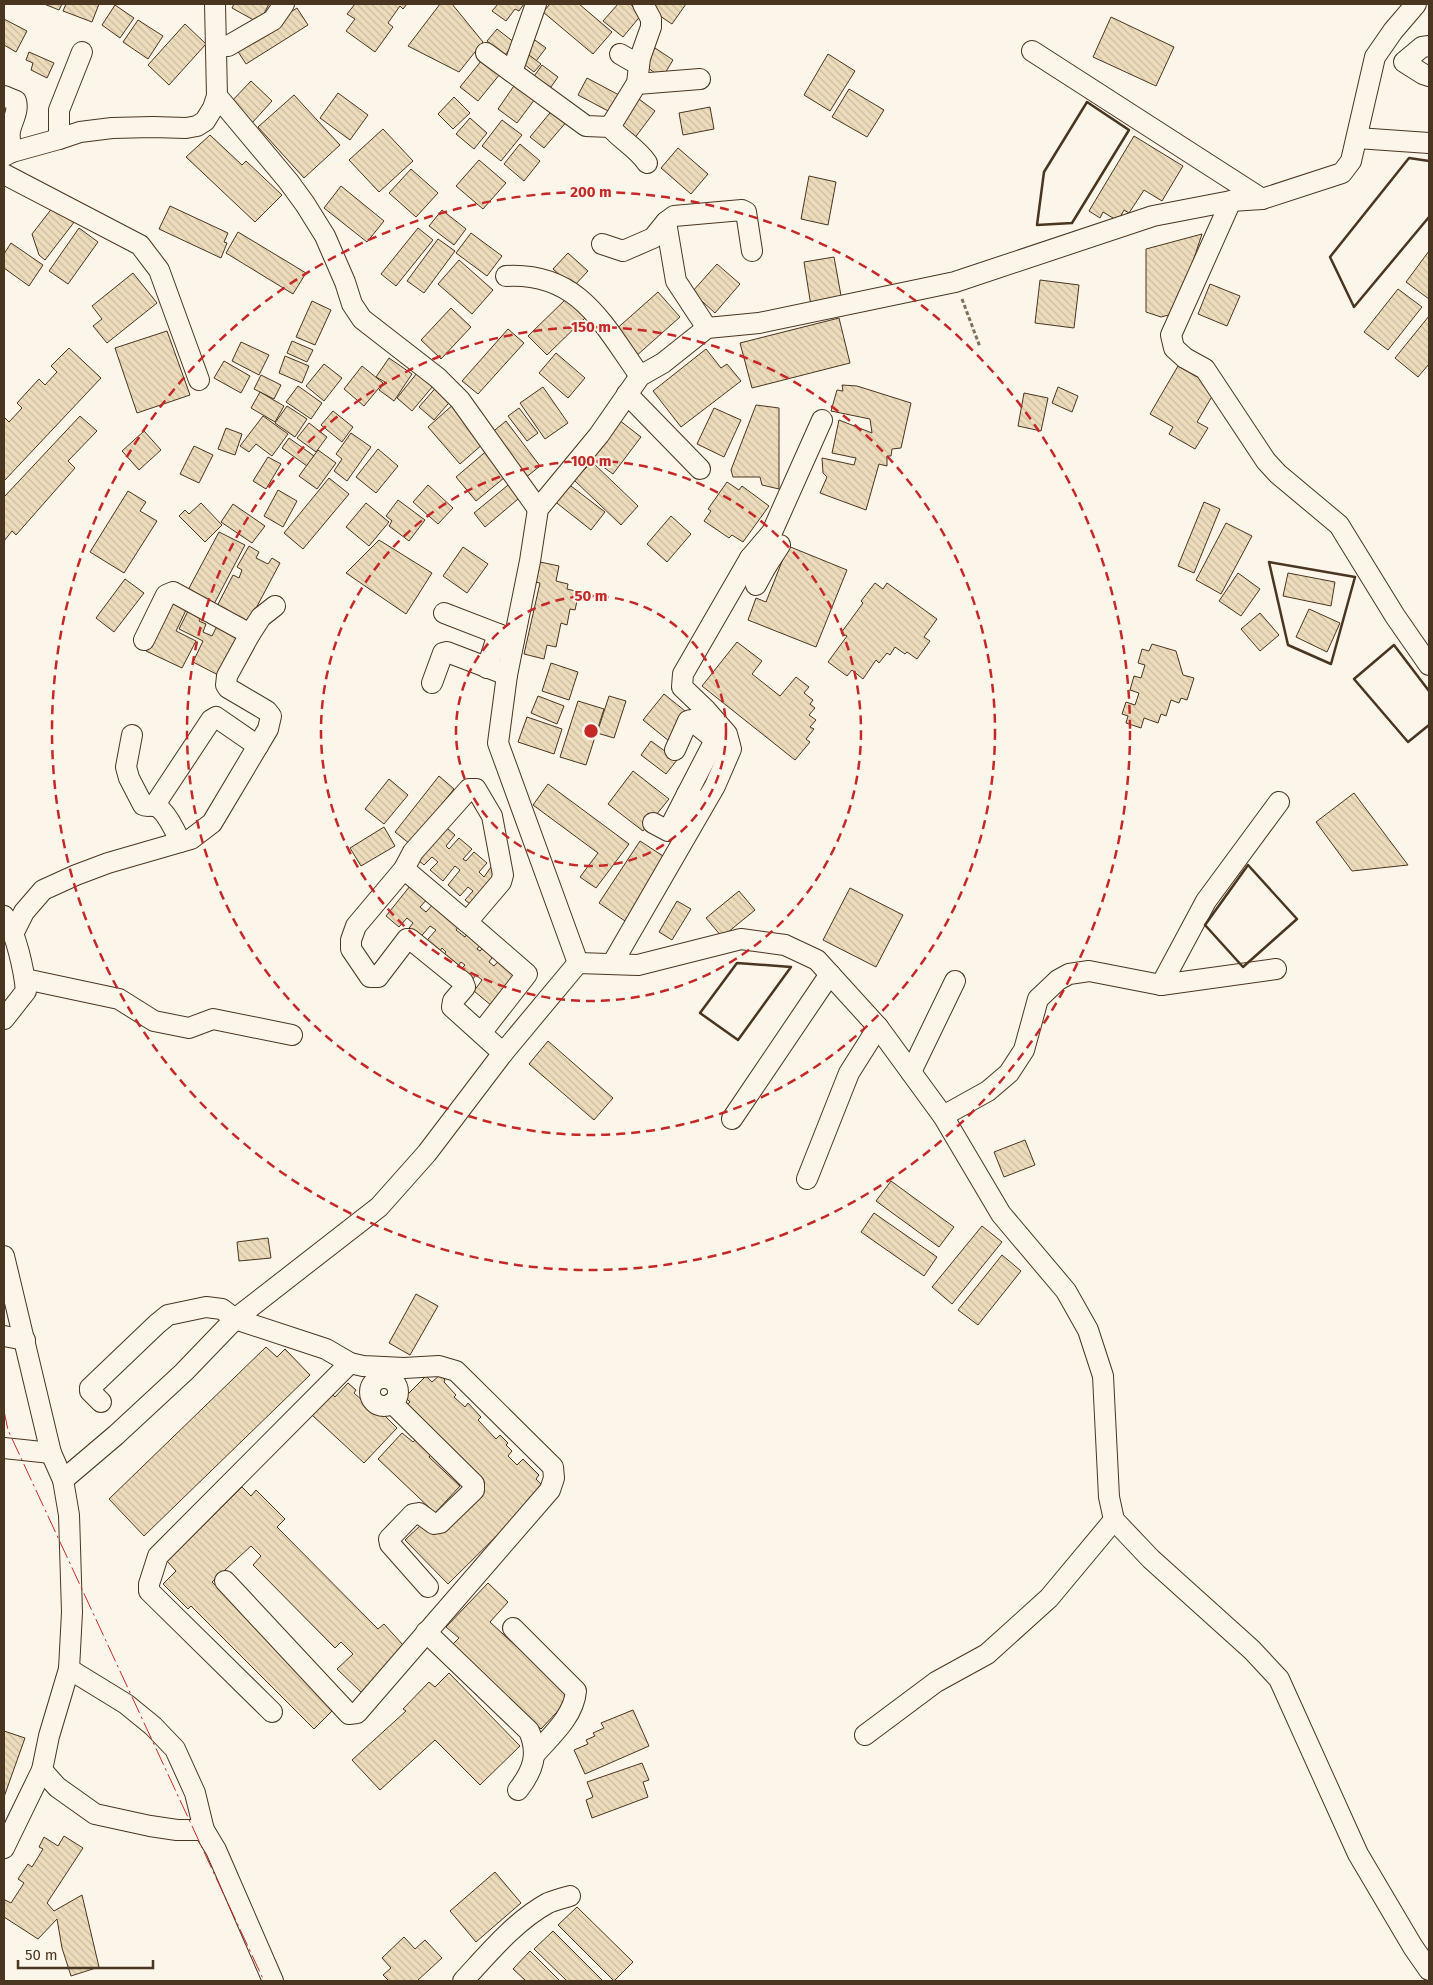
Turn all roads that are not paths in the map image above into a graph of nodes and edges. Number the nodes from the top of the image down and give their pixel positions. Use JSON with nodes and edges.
{"nodes":[{"id":1,"x":215,"y":4,"type":"edge"},
{"id":2,"x":284,"y":4,"type":"edge"},
{"id":3,"x":536,"y":4,"type":"edge"},
{"id":4,"x":643,"y":4,"type":"edge"},
{"id":5,"x":1416,"y":4,"type":"edge"},
{"id":6,"x":217,"y":46,"type":"junction"},
{"id":7,"x":1429,"y":46,"type":"edge"},
{"id":8,"x":1032,"y":51,"type":"dead end"},
{"id":9,"x":82,"y":52,"type":"dead end"},
{"id":10,"x":486,"y":53,"type":"dead end"},
{"id":11,"x":620,"y":54,"type":"dead end"},
{"id":12,"x":1377,"y":54,"type":"junction"},
{"id":13,"x":1404,"y":62,"type":"junction"},
{"id":14,"x":512,"y":72,"type":"junction"},
{"id":15,"x":638,"y":74,"type":"junction"},
{"id":16,"x":1429,"y":76,"type":"edge"},
{"id":17,"x":700,"y":79,"type":"dead end"},
{"id":18,"x":4,"y":96,"type":"edge"},
{"id":19,"x":216,"y":96,"type":"junction"},
{"id":20,"x":610,"y":127,"type":"junction"},
{"id":21,"x":1357,"y":138,"type":"junction"},
{"id":22,"x":59,"y":139,"type":"junction"},
{"id":23,"x":1429,"y":143,"type":"edge"},
{"id":24,"x":8,"y":154,"type":"edge"},
{"id":25,"x":647,"y":163,"type":"dead end"},
{"id":26,"x":4,"y":174,"type":"edge"},
{"id":27,"x":1262,"y":199,"type":"junction"},
{"id":28,"x":1231,"y":201,"type":"junction"},
{"id":29,"x":666,"y":222,"type":"junction"},
{"id":30,"x":602,"y":244,"type":"dead end"},
{"id":31,"x":752,"y":251,"type":"dead end"},
{"id":32,"x":506,"y":276,"type":"dead end"},
{"id":33,"x":707,"y":328,"type":"junction"},
{"id":34,"x":640,"y":376,"type":"junction"},
{"id":35,"x":199,"y":380,"type":"dead end"},
{"id":36,"x":627,"y":394,"type":"junction"},
{"id":37,"x":822,"y":420,"type":"dead end"},
{"id":38,"x":700,"y":469,"type":"dead end"},
{"id":39,"x":538,"y":509,"type":"junction"},
{"id":40,"x":780,"y":545,"type":"dead end"},
{"id":41,"x":758,"y":561,"type":"junction"},
{"id":42,"x":756,"y":585,"type":"dead end"},
{"id":43,"x":275,"y":606,"type":"dead end"},
{"id":44,"x":444,"y":613,"type":"dead end"},
{"id":45,"x":250,"y":634,"type":"junction"},
{"id":46,"x":506,"y":637,"type":"junction"},
{"id":47,"x":144,"y":640,"type":"dead end"},
{"id":48,"x":1429,"y":664,"type":"edge"},
{"id":49,"x":487,"y":668,"type":"junction"},
{"id":50,"x":507,"y":675,"type":"junction"},
{"id":51,"x":432,"y":683,"type":"dead end"},
{"id":52,"x":132,"y":735,"type":"dead end"},
{"id":53,"x":258,"y":746,"type":"junction"},
{"id":54,"x":707,"y":756,"type":"junction"},
{"id":55,"x":685,"y":763,"type":"junction"},
{"id":56,"x":724,"y":765,"type":"junction"},
{"id":57,"x":715,"y":786,"type":"junction"},
{"id":58,"x":687,"y":794,"type":"junction"},
{"id":59,"x":1279,"y":802,"type":"dead end"},
{"id":60,"x":704,"y":804,"type":"junction"},
{"id":61,"x":154,"y":806,"type":"junction"},
{"id":62,"x":653,"y":823,"type":"dead end"},
{"id":63,"x":180,"y":842,"type":"junction"},
{"id":64,"x":404,"y":869,"type":"junction"},
{"id":65,"x":9,"y":924,"type":"edge"},
{"id":66,"x":468,"y":924,"type":"junction"},
{"id":67,"x":578,"y":963,"type":"junction"},
{"id":68,"x":612,"y":964,"type":"junction"},
{"id":69,"x":1276,"y":969,"type":"dead end"},
{"id":70,"x":527,"y":974,"type":"junction"},
{"id":71,"x":830,"y":974,"type":"junction"},
{"id":72,"x":25,"y":979,"type":"junction"},
{"id":73,"x":955,"y":981,"type":"dead end"},
{"id":74,"x":1161,"y":985,"type":"junction"},
{"id":75,"x":551,"y":996,"type":"junction"},
{"id":76,"x":4,"y":1019,"type":"edge"},
{"id":77,"x":878,"y":1027,"type":"junction"},
{"id":78,"x":481,"y":1034,"type":"junction"},
{"id":79,"x":292,"y":1035,"type":"dead end"},
{"id":80,"x":503,"y":1054,"type":"junction"},
{"id":81,"x":911,"y":1072,"type":"junction"},
{"id":82,"x":943,"y":1116,"type":"junction"},
{"id":83,"x":732,"y":1119,"type":"dead end"},
{"id":84,"x":807,"y":1179,"type":"dead end"},
{"id":85,"x":4,"y":1256,"type":"edge"},
{"id":86,"x":235,"y":1319,"type":"junction"},
{"id":87,"x":4,"y":1336,"type":"edge"},
{"id":88,"x":24,"y":1340,"type":"junction"},
{"id":89,"x":363,"y":1370,"type":"junction"},
{"id":90,"x":101,"y":1402,"type":"dead end"},
{"id":91,"x":4,"y":1448,"type":"edge"},
{"id":92,"x":51,"y":1453,"type":"junction"},
{"id":93,"x":63,"y":1480,"type":"junction"},
{"id":94,"x":1114,"y":1520,"type":"junction"},
{"id":95,"x":225,"y":1581,"type":"dead end"},
{"id":96,"x":428,"y":1587,"type":"dead end"},
{"id":97,"x":513,"y":1628,"type":"dead end"},
{"id":98,"x":426,"y":1632,"type":"junction"},
{"id":99,"x":69,"y":1669,"type":"junction"},
{"id":100,"x":272,"y":1712,"type":"dead end"},
{"id":101,"x":865,"y":1735,"type":"dead end"},
{"id":102,"x":535,"y":1754,"type":"junction"},
{"id":103,"x":42,"y":1770,"type":"junction"},
{"id":104,"x":518,"y":1790,"type":"dead end"},
{"id":105,"x":204,"y":1830,"type":"junction"},
{"id":106,"x":4,"y":1848,"type":"edge"},
{"id":107,"x":570,"y":1896,"type":"dead end"},
{"id":108,"x":1429,"y":1970,"type":"edge"},
{"id":109,"x":273,"y":1981,"type":"edge"},
{"id":110,"x":462,"y":1981,"type":"edge"}],
"edges":[{"from":1,"to":6,"type":"street"},
{"from":2,"to":6,"type":"street"},
{"from":3,"to":14,"type":"street"},
{"from":4,"to":15,"type":"street"},
{"from":5,"to":12,"type":"street"},
{"from":6,"to":19,"type":"street"},
{"from":7,"to":13,"type":"street"},
{"from":8,"to":27,"type":"street"},
{"from":9,"to":22,"type":"street"},
{"from":10,"to":14,"type":"street"},
{"from":11,"to":15,"type":"street"},
{"from":12,"to":13,"type":"street"},
{"from":12,"to":21,"type":"street"},
{"from":13,"to":16,"type":"street"},
{"from":14,"to":20,"type":"street"},
{"from":15,"to":17,"type":"street"},
{"from":15,"to":20,"type":"street"},
{"from":18,"to":24,"type":"street"},
{"from":19,"to":22,"type":"street"},
{"from":19,"to":39,"type":"street"},
{"from":20,"to":25,"type":"street"},
{"from":21,"to":23,"type":"street"},
{"from":21,"to":27,"type":"street"},
{"from":22,"to":24,"type":"street"},
{"from":26,"to":35,"type":"street"},
{"from":27,"to":28,"type":"street"},
{"from":28,"to":33,"type":"street"},
{"from":28,"to":48,"type":"street"},
{"from":29,"to":30,"type":"street"},
{"from":29,"to":31,"type":"street"},
{"from":29,"to":33,"type":"street"},
{"from":32,"to":34,"type":"street"},
{"from":33,"to":34,"type":"street"},
{"from":34,"to":36,"type":"street"},
{"from":36,"to":38,"type":"street"},
{"from":36,"to":39,"type":"street"},
{"from":37,"to":41,"type":"street"},
{"from":39,"to":46,"type":"street"},
{"from":40,"to":41,"type":"street"},
{"from":41,"to":42,"type":"street"},
{"from":41,"to":56,"type":"street"},
{"from":43,"to":45,"type":"street"},
{"from":44,"to":46,"type":"street"},
{"from":45,"to":47,"type":"street"},
{"from":45,"to":53,"type":"street"},
{"from":46,"to":49,"type":"street"},
{"from":46,"to":50,"type":"street"},
{"from":49,"to":50,"type":"street"},
{"from":49,"to":51,"type":"street"},
{"from":50,"to":67,"type":"street"},
{"from":52,"to":61,"type":"street"},
{"from":53,"to":61,"type":"street"},
{"from":53,"to":63,"type":"street"},
{"from":54,"to":55,"type":"street"},
{"from":54,"to":55,"type":"street"},
{"from":54,"to":56,"type":"street"},
{"from":55,"to":57,"type":"street"},
{"from":55,"to":58,"type":"street"},
{"from":56,"to":57,"type":"street"},
{"from":57,"to":60,"type":"street"},
{"from":58,"to":60,"type":"street"},
{"from":58,"to":62,"type":"street"},
{"from":59,"to":74,"type":"street"},
{"from":60,"to":68,"type":"street"},
{"from":61,"to":63,"type":"street"},
{"from":63,"to":65,"type":"street"},
{"from":64,"to":66,"type":"street"},
{"from":64,"to":66,"type":"street"},
{"from":64,"to":78,"type":"street"},
{"from":65,"to":72,"type":"street"},
{"from":66,"to":70,"type":"street"},
{"from":67,"to":68,"type":"street"},
{"from":67,"to":75,"type":"street"},
{"from":68,"to":71,"type":"street"},
{"from":69,"to":74,"type":"street"},
{"from":70,"to":75,"type":"street"},
{"from":70,"to":78,"type":"street"},
{"from":71,"to":77,"type":"street"},
{"from":71,"to":83,"type":"street"},
{"from":72,"to":76,"type":"street"},
{"from":72,"to":79,"type":"street"},
{"from":73,"to":81,"type":"street"},
{"from":74,"to":82,"type":"street"},
{"from":75,"to":80,"type":"street"},
{"from":77,"to":81,"type":"street"},
{"from":77,"to":84,"type":"street"},
{"from":78,"to":80,"type":"street"},
{"from":80,"to":86,"type":"street"},
{"from":81,"to":82,"type":"street"},
{"from":82,"to":94,"type":"street"},
{"from":85,"to":88,"type":"street"},
{"from":86,"to":89,"type":"street"},
{"from":86,"to":90,"type":"street"},
{"from":86,"to":93,"type":"street"},
{"from":87,"to":88,"type":"street"},
{"from":88,"to":92,"type":"street"},
{"from":89,"to":96,"type":"street"},
{"from":89,"to":98,"type":"street"},
{"from":89,"to":100,"type":"street"},
{"from":91,"to":92,"type":"street"},
{"from":92,"to":93,"type":"street"},
{"from":93,"to":99,"type":"street"},
{"from":94,"to":101,"type":"street"},
{"from":94,"to":108,"type":"street"},
{"from":95,"to":98,"type":"street"},
{"from":97,"to":102,"type":"street"},
{"from":98,"to":102,"type":"street"},
{"from":99,"to":103,"type":"street"},
{"from":99,"to":105,"type":"street"},
{"from":102,"to":104,"type":"street"},
{"from":103,"to":105,"type":"street"},
{"from":103,"to":106,"type":"street"},
{"from":105,"to":109,"type":"street"},
{"from":107,"to":110,"type":"street"}]}
